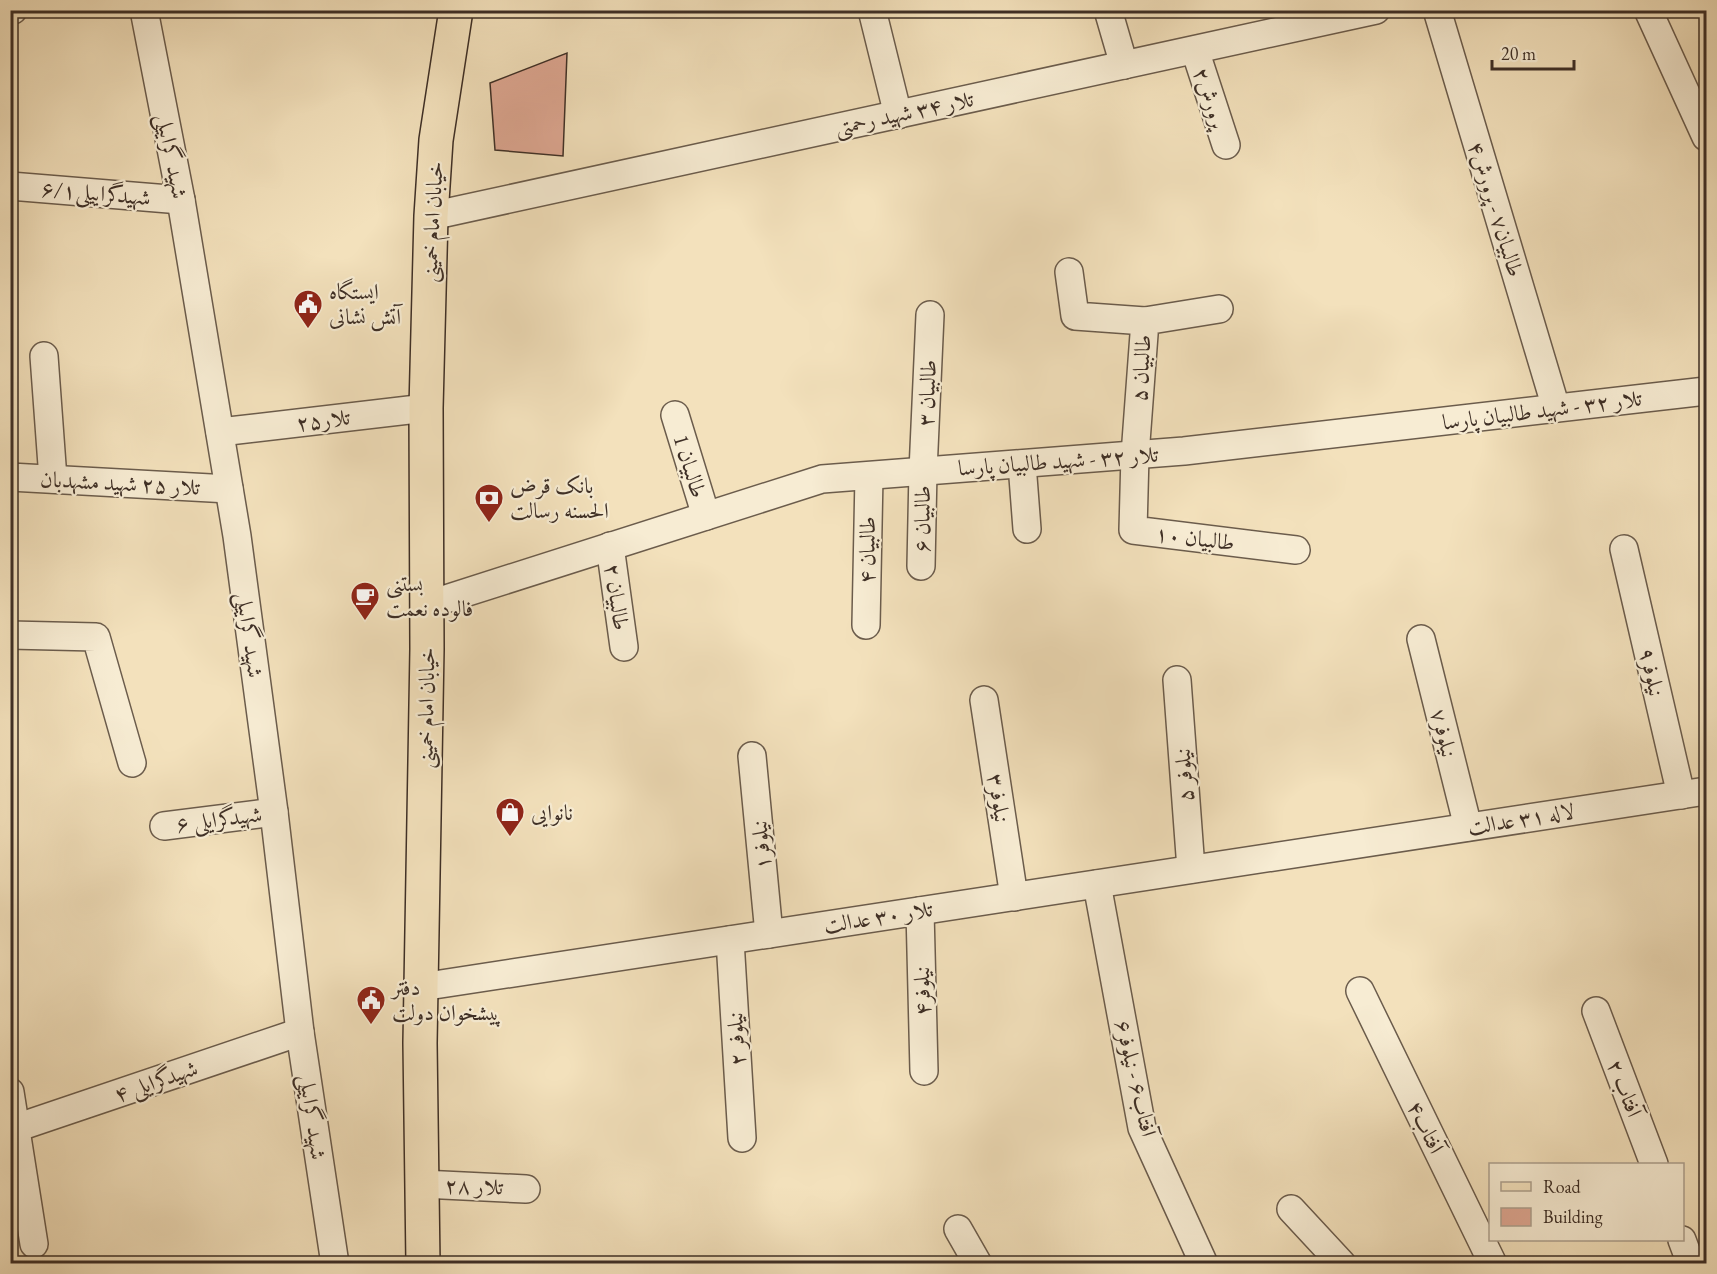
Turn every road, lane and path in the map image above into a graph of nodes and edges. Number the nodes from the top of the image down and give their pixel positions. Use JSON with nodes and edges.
{"nodes":[{"id":1,"x":144,"y":10,"type":"edge"},
{"id":2,"x":456,"y":10,"type":"edge"},
{"id":3,"x":872,"y":10,"type":"edge"},
{"id":4,"x":1108,"y":10,"type":"edge"},
{"id":5,"x":1376,"y":10,"type":"edge"},
{"id":6,"x":1437,"y":10,"type":"edge"},
{"id":7,"x":1648,"y":10,"type":"edge"},
{"id":8,"x":1335,"y":15,"type":"edge"},
{"id":9,"x":1195,"y":50,"type":"junction"},
{"id":10,"x":1124,"y":65,"type":"junction"},
{"id":11,"x":898,"y":115,"type":"junction"},
{"id":12,"x":1707,"y":136,"type":"edge"},
{"id":13,"x":1226,"y":145,"type":"dead end"},
{"id":14,"x":10,"y":186,"type":"edge"},
{"id":15,"x":181,"y":200,"type":"junction"},
{"id":16,"x":431,"y":216,"type":"junction"},
{"id":17,"x":1069,"y":272,"type":"dead end"},
{"id":18,"x":1219,"y":309,"type":"dead end"},
{"id":19,"x":930,"y":315,"type":"dead end"},
{"id":20,"x":1144,"y":321,"type":"junction"},
{"id":21,"x":44,"y":356,"type":"dead end"},
{"id":22,"x":1707,"y":391,"type":"edge"},
{"id":23,"x":426,"y":408,"type":"junction"},
{"id":24,"x":1556,"y":408,"type":"junction"},
{"id":25,"x":675,"y":416,"type":"dead end"},
{"id":26,"x":220,"y":432,"type":"junction"},
{"id":27,"x":1135,"y":455,"type":"junction"},
{"id":28,"x":1022,"y":464,"type":"junction"},
{"id":29,"x":923,"y":471,"type":"junction"},
{"id":30,"x":869,"y":476,"type":"junction"},
{"id":31,"x":10,"y":477,"type":"edge"},
{"id":32,"x":53,"y":479,"type":"junction"},
{"id":33,"x":229,"y":489,"type":"junction"},
{"id":34,"x":706,"y":516,"type":"junction"},
{"id":35,"x":1027,"y":529,"type":"dead end"},
{"id":36,"x":610,"y":546,"type":"junction"},
{"id":37,"x":1624,"y":549,"type":"dead end"},
{"id":38,"x":1296,"y":550,"type":"dead end"},
{"id":39,"x":921,"y":566,"type":"dead end"},
{"id":40,"x":427,"y":605,"type":"junction"},
{"id":41,"x":866,"y":625,"type":"dead end"},
{"id":42,"x":10,"y":635,"type":"edge"},
{"id":43,"x":1421,"y":639,"type":"dead end"},
{"id":44,"x":624,"y":647,"type":"dead end"},
{"id":45,"x":1177,"y":680,"type":"dead end"},
{"id":46,"x":984,"y":700,"type":"dead end"},
{"id":47,"x":752,"y":756,"type":"dead end"},
{"id":48,"x":132,"y":764,"type":"dead end"},
{"id":49,"x":1694,"y":793,"type":"edge"},
{"id":50,"x":274,"y":812,"type":"junction"},
{"id":51,"x":164,"y":826,"type":"dead end"},
{"id":52,"x":1468,"y":827,"type":"junction"},
{"id":53,"x":1336,"y":847,"type":"joint"},
{"id":54,"x":1191,"y":870,"type":"junction"},
{"id":55,"x":1097,"y":884,"type":"junction"},
{"id":56,"x":1014,"y":897,"type":"junction"},
{"id":57,"x":920,"y":911,"type":"junction"},
{"id":58,"x":769,"y":934,"type":"junction"},
{"id":59,"x":730,"y":940,"type":"junction"},
{"id":60,"x":421,"y":987,"type":"junction"},
{"id":61,"x":1360,"y":990,"type":"dead end"},
{"id":62,"x":1596,"y":1011,"type":"dead end"},
{"id":63,"x":300,"y":1032,"type":"junction"},
{"id":64,"x":924,"y":1071,"type":"dead end"},
{"id":65,"x":10,"y":1092,"type":"edge"},
{"id":66,"x":14,"y":1129,"type":"edge"},
{"id":67,"x":742,"y":1138,"type":"dead end"},
{"id":68,"x":1654,"y":1163,"type":"edge"},
{"id":69,"x":422,"y":1184,"type":"junction"},
{"id":70,"x":525,"y":1189,"type":"dead end"},
{"id":71,"x":1291,"y":1209,"type":"dead end"},
{"id":72,"x":958,"y":1229,"type":"dead end"},
{"id":73,"x":1683,"y":1241,"type":"edge"},
{"id":74,"x":34,"y":1244,"type":"dead end"},
{"id":75,"x":335,"y":1263,"type":"edge"},
{"id":76,"x":423,"y":1263,"type":"edge"},
{"id":77,"x":978,"y":1263,"type":"edge"},
{"id":78,"x":1204,"y":1263,"type":"edge"},
{"id":79,"x":1342,"y":1263,"type":"edge"},
{"id":80,"x":1493,"y":1263,"type":"edge"},
{"id":81,"x":1691,"y":1263,"type":"edge"}],
"edges":[{"from":1,"to":15,"type":"street","name":"شهید گراییلی"},
{"from":2,"to":16,"type":"main road","name":"خیابان امام خمینی"},
{"from":3,"to":11,"type":"street"},
{"from":4,"to":10,"type":"street"},
{"from":5,"to":8,"type":"street","name":"تلار ۳۴ شهید رحمتی"},
{"from":6,"to":24,"type":"street","name":"طالبیان۷ - پرورش۴"},
{"from":7,"to":12,"type":"street"},
{"from":8,"to":9,"type":"street","name":"تلار ۳۴ شهید رحمتی"},
{"from":9,"to":10,"type":"street","name":"تلار ۳۴ شهید رحمتی"},
{"from":9,"to":13,"type":"street","name":"پرورش۲"},
{"from":10,"to":11,"type":"street","name":"تلار ۳۴ شهید رحمتی"},
{"from":11,"to":16,"type":"street","name":"تلار ۳۴ شهید رحمتی"},
{"from":14,"to":15,"type":"street","name":"شهیدگراییلی۶/۱"},
{"from":15,"to":26,"type":"street","name":"شهید گراییلی"},
{"from":16,"to":23,"type":"main road","name":"خیابان امام خمینی"},
{"from":17,"to":20,"type":"street"},
{"from":18,"to":20,"type":"street","name":"طالبیان ۵"},
{"from":19,"to":29,"type":"street","name":"طالبیان ۳"},
{"from":20,"to":27,"type":"street","name":"طالبیان ۵"},
{"from":21,"to":32,"type":"street"},
{"from":22,"to":24,"type":"street","name":"تلار ۳۲ - شهید طالبیان پارسا"},
{"from":23,"to":26,"type":"street","name":"تلار۲۵"},
{"from":23,"to":40,"type":"main road","name":"خیابان امام خمینی"},
{"from":24,"to":27,"type":"street","name":"تلار ۳۲ - شهید طالبیان پارسا"},
{"from":25,"to":34,"type":"street","name":"طالبیان 1"},
{"from":26,"to":33,"type":"street","name":"شهید گراییلی"},
{"from":27,"to":28,"type":"street","name":"تلار ۳۲ - شهید طالبیان پارسا"},
{"from":27,"to":38,"type":"street","name":"طالبیان ۱۰"},
{"from":28,"to":29,"type":"street","name":"تلار ۳۲ - شهید طالبیان پارسا"},
{"from":28,"to":35,"type":"street"},
{"from":29,"to":30,"type":"street","name":"تلار ۳۲ - شهید طالبیان پارسا"},
{"from":29,"to":39,"type":"street","name":"طالبیان ۶"},
{"from":30,"to":34,"type":"street","name":"تلار ۳۲ - شهید طالبیان پارسا"},
{"from":30,"to":41,"type":"street","name":"طالبیان ۴"},
{"from":31,"to":32,"type":"street","name":"تلار ۲۵ شهید مشهدبان"},
{"from":32,"to":33,"type":"street","name":"تلار ۲۵ شهید مشهدبان"},
{"from":33,"to":50,"type":"street","name":"شهید گراییلی"},
{"from":34,"to":36,"type":"street","name":"تلار ۳۲ - شهید طالبیان پارسا"},
{"from":36,"to":40,"type":"street","name":"تلار ۳۲ - شهید طالبیان پارسا"},
{"from":36,"to":44,"type":"street","name":"طالبیان ۲"},
{"from":37,"to":49,"type":"street","name":"نیلوفر۹"},
{"from":40,"to":60,"type":"main road","name":"خیابان امام خمینی"},
{"from":42,"to":48,"type":"street"},
{"from":43,"to":52,"type":"street","name":"نیلوفر۷"},
{"from":45,"to":54,"type":"street","name":"نیلوفر ۵"},
{"from":46,"to":56,"type":"street","name":"نیلوفر۳"},
{"from":47,"to":58,"type":"street","name":"نیلوفر۱"},
{"from":49,"to":52,"type":"street","name":"لاله ۳۱ عدالت"},
{"from":50,"to":51,"type":"street","name":"شهیدگرایلی ۶"},
{"from":50,"to":63,"type":"street","name":"شهید گراییلی"},
{"from":52,"to":53,"type":"street","name":"لاله ۳۱ عدالت"},
{"from":53,"to":54,"type":"street","name":"تلار ۳۰ عدالت"},
{"from":54,"to":55,"type":"street","name":"تلار ۳۰ عدالت"},
{"from":55,"to":56,"type":"street","name":"تلار ۳۰ عدالت"},
{"from":55,"to":78,"type":"street","name":"آفتاب۶ - نیلوفر۶"},
{"from":56,"to":57,"type":"street","name":"تلار ۳۰ عدالت"},
{"from":57,"to":58,"type":"street","name":"تلار ۳۰ عدالت"},
{"from":57,"to":64,"type":"street","name":"نیلوفر۴"},
{"from":58,"to":59,"type":"street","name":"تلار ۳۰ عدالت"},
{"from":59,"to":60,"type":"street","name":"تلار ۳۰ عدالت"},
{"from":59,"to":67,"type":"street","name":"نیلوفر ۲"},
{"from":60,"to":69,"type":"main road","name":"خیابان امام خمینی"},
{"from":61,"to":80,"type":"street","name":"آفتاب۴"},
{"from":62,"to":68,"type":"street","name":"آفتاب ۲"},
{"from":63,"to":66,"type":"street","name":"شهیدگرایلی ۴"},
{"from":63,"to":75,"type":"street","name":"شهید گراییلی"},
{"from":65,"to":66,"type":"street"},
{"from":66,"to":74,"type":"street"},
{"from":69,"to":70,"type":"street","name":"تلار ۲۸"},
{"from":69,"to":76,"type":"main road","name":"خیابان امام خمینی"},
{"from":71,"to":79,"type":"street"},
{"from":72,"to":77,"type":"street"},
{"from":73,"to":81,"type":"street"}]}
